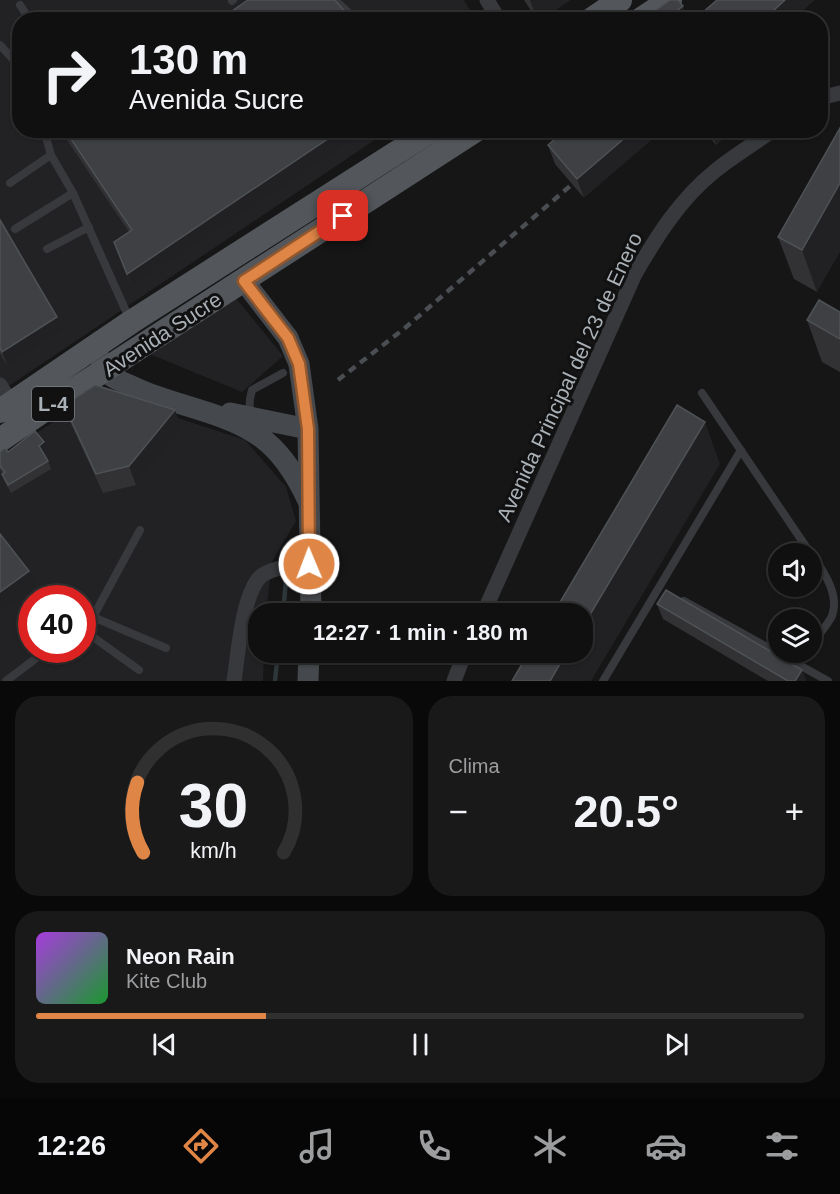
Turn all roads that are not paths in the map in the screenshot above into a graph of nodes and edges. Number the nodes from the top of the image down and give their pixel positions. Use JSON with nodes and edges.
{"nodes":[{"id":1,"x":335,"y":0,"type":"edge"},
{"id":2,"x":620,"y":0,"type":"edge"},
{"id":3,"x":670,"y":0,"type":"edge"},
{"id":4,"x":20,"y":5,"type":"dead end"},
{"id":5,"x":25,"y":12,"type":"edge"},
{"id":6,"x":348,"y":12,"type":"edge"},
{"id":7,"x":603,"y":12,"type":"edge"},
{"id":8,"x":652,"y":12,"type":"edge"},
{"id":9,"x":0,"y":45,"type":"edge"},
{"id":10,"x":12,"y":58,"type":"edge"},
{"id":11,"x":46,"y":138,"type":"edge"},
{"id":12,"x":419,"y":138,"type":"edge"},
{"id":13,"x":464,"y":138,"type":"edge"},
{"id":14,"x":762,"y":138,"type":"edge"},
{"id":15,"x":51,"y":154,"type":"junction"},
{"id":16,"x":10,"y":183,"type":"dead end"},
{"id":17,"x":73,"y":193,"type":"junction"},
{"id":18,"x":89,"y":227,"type":"junction"},
{"id":19,"x":15,"y":230,"type":"dead end"},
{"id":20,"x":47,"y":249,"type":"dead end"},
{"id":21,"x":244,"y":281,"type":"junction"},
{"id":22,"x":131,"y":322,"type":"junction"},
{"id":23,"x":94,"y":348,"type":"junction"},
{"id":24,"x":107,"y":369,"type":"junction"},
{"id":25,"x":284,"y":373,"type":"dead end"},
{"id":26,"x":702,"y":393,"type":"dead end"},
{"id":27,"x":4,"y":399,"type":"edge"},
{"id":28,"x":209,"y":413,"type":"junction"},
{"id":29,"x":249,"y":417,"type":"junction"},
{"id":30,"x":308,"y":438,"type":"junction"},
{"id":31,"x":0,"y":440,"type":"edge"},
{"id":32,"x":271,"y":447,"type":"junction"},
{"id":33,"x":741,"y":450,"type":"junction"},
{"id":34,"x":309,"y":502,"type":"junction"},
{"id":35,"x":140,"y":530,"type":"dead end"},
{"id":36,"x":804,"y":543,"type":"edge"},
{"id":37,"x":309,"y":564,"type":"junction"},
{"id":38,"x":822,"y":570,"type":"edge"},
{"id":39,"x":659,"y":587,"type":"junction"},
{"id":40,"x":669,"y":592,"type":"edge"},
{"id":41,"x":679,"y":598,"type":"edge"},
{"id":42,"x":311,"y":603,"type":"edge"},
{"id":43,"x":488,"y":603,"type":"edge"},
{"id":44,"x":96,"y":611,"type":"edge"},
{"id":45,"x":96,"y":618,"type":"edge"},
{"id":46,"x":822,"y":630,"type":"edge"},
{"id":47,"x":96,"y":638,"type":"edge"},
{"id":48,"x":166,"y":648,"type":"dead end"},
{"id":49,"x":30,"y":663,"type":"edge"},
{"id":50,"x":309,"y":663,"type":"edge"},
{"id":51,"x":461,"y":663,"type":"edge"},
{"id":52,"x":797,"y":664,"type":"joint"},
{"id":53,"x":139,"y":670,"type":"dead end"},
{"id":54,"x":6,"y":681,"type":"edge"},
{"id":55,"x":234,"y":681,"type":"edge"},
{"id":56,"x":308,"y":681,"type":"edge"},
{"id":57,"x":454,"y":681,"type":"edge"},
{"id":58,"x":603,"y":681,"type":"edge"},
{"id":59,"x":828,"y":681,"type":"edge"}],
"edges":[{"from":1,"to":6,"type":"lane"},
{"from":2,"to":7,"type":"main road"},
{"from":3,"to":8,"type":"main road"},
{"from":4,"to":5,"type":"lane"},
{"from":9,"to":10,"type":"lane"},
{"from":11,"to":15,"type":"lane"},
{"from":12,"to":22,"type":"main road","name":"Avenida Sucre","number":"L-4"},
{"from":13,"to":21,"type":"main road","name":"Avenida Sucre","number":"L-4"},
{"from":14,"to":43,"type":"street","name":"Avenida Principal del 23 de Enero"},
{"from":15,"to":16,"type":"lane"},
{"from":15,"to":17,"type":"lane"},
{"from":17,"to":18,"type":"lane"},
{"from":17,"to":19,"type":"lane"},
{"from":18,"to":20,"type":"lane"},
{"from":18,"to":22,"type":"lane"},
{"from":21,"to":24,"type":"main road","name":"Avenida Sucre","number":"L-4"},
{"from":21,"to":30,"type":"street"},
{"from":22,"to":23,"type":"main road","name":"Avenida Sucre","number":"L-4"},
{"from":23,"to":24,"type":"street"},
{"from":23,"to":27,"type":"main road","name":"Avenida Sucre","number":"L-4"},
{"from":24,"to":28,"type":"street"},
{"from":24,"to":31,"type":"main road","name":"Avenida Sucre","number":"L-4"},
{"from":25,"to":29,"type":"lane"},
{"from":26,"to":33,"type":"lane"},
{"from":28,"to":29,"type":"street"},
{"from":28,"to":32,"type":"street"},
{"from":29,"to":30,"type":"street"},
{"from":30,"to":32,"type":"street"},
{"from":30,"to":34,"type":"street"},
{"from":32,"to":34,"type":"street"},
{"from":33,"to":36,"type":"lane"},
{"from":33,"to":39,"type":"lane"},
{"from":34,"to":37,"type":"street"},
{"from":35,"to":44,"type":"lane"},
{"from":37,"to":42,"type":"street"},
{"from":37,"to":55,"type":"street"},
{"from":38,"to":46,"type":"lane"},
{"from":39,"to":40,"type":"lane"},
{"from":39,"to":58,"type":"lane"},
{"from":41,"to":52,"type":"lane"},
{"from":45,"to":48,"type":"lane"},
{"from":47,"to":53,"type":"lane"},
{"from":49,"to":54,"type":"lane"},
{"from":50,"to":56,"type":"street"},
{"from":51,"to":57,"type":"street"},
{"from":52,"to":59,"type":"lane"}]}
